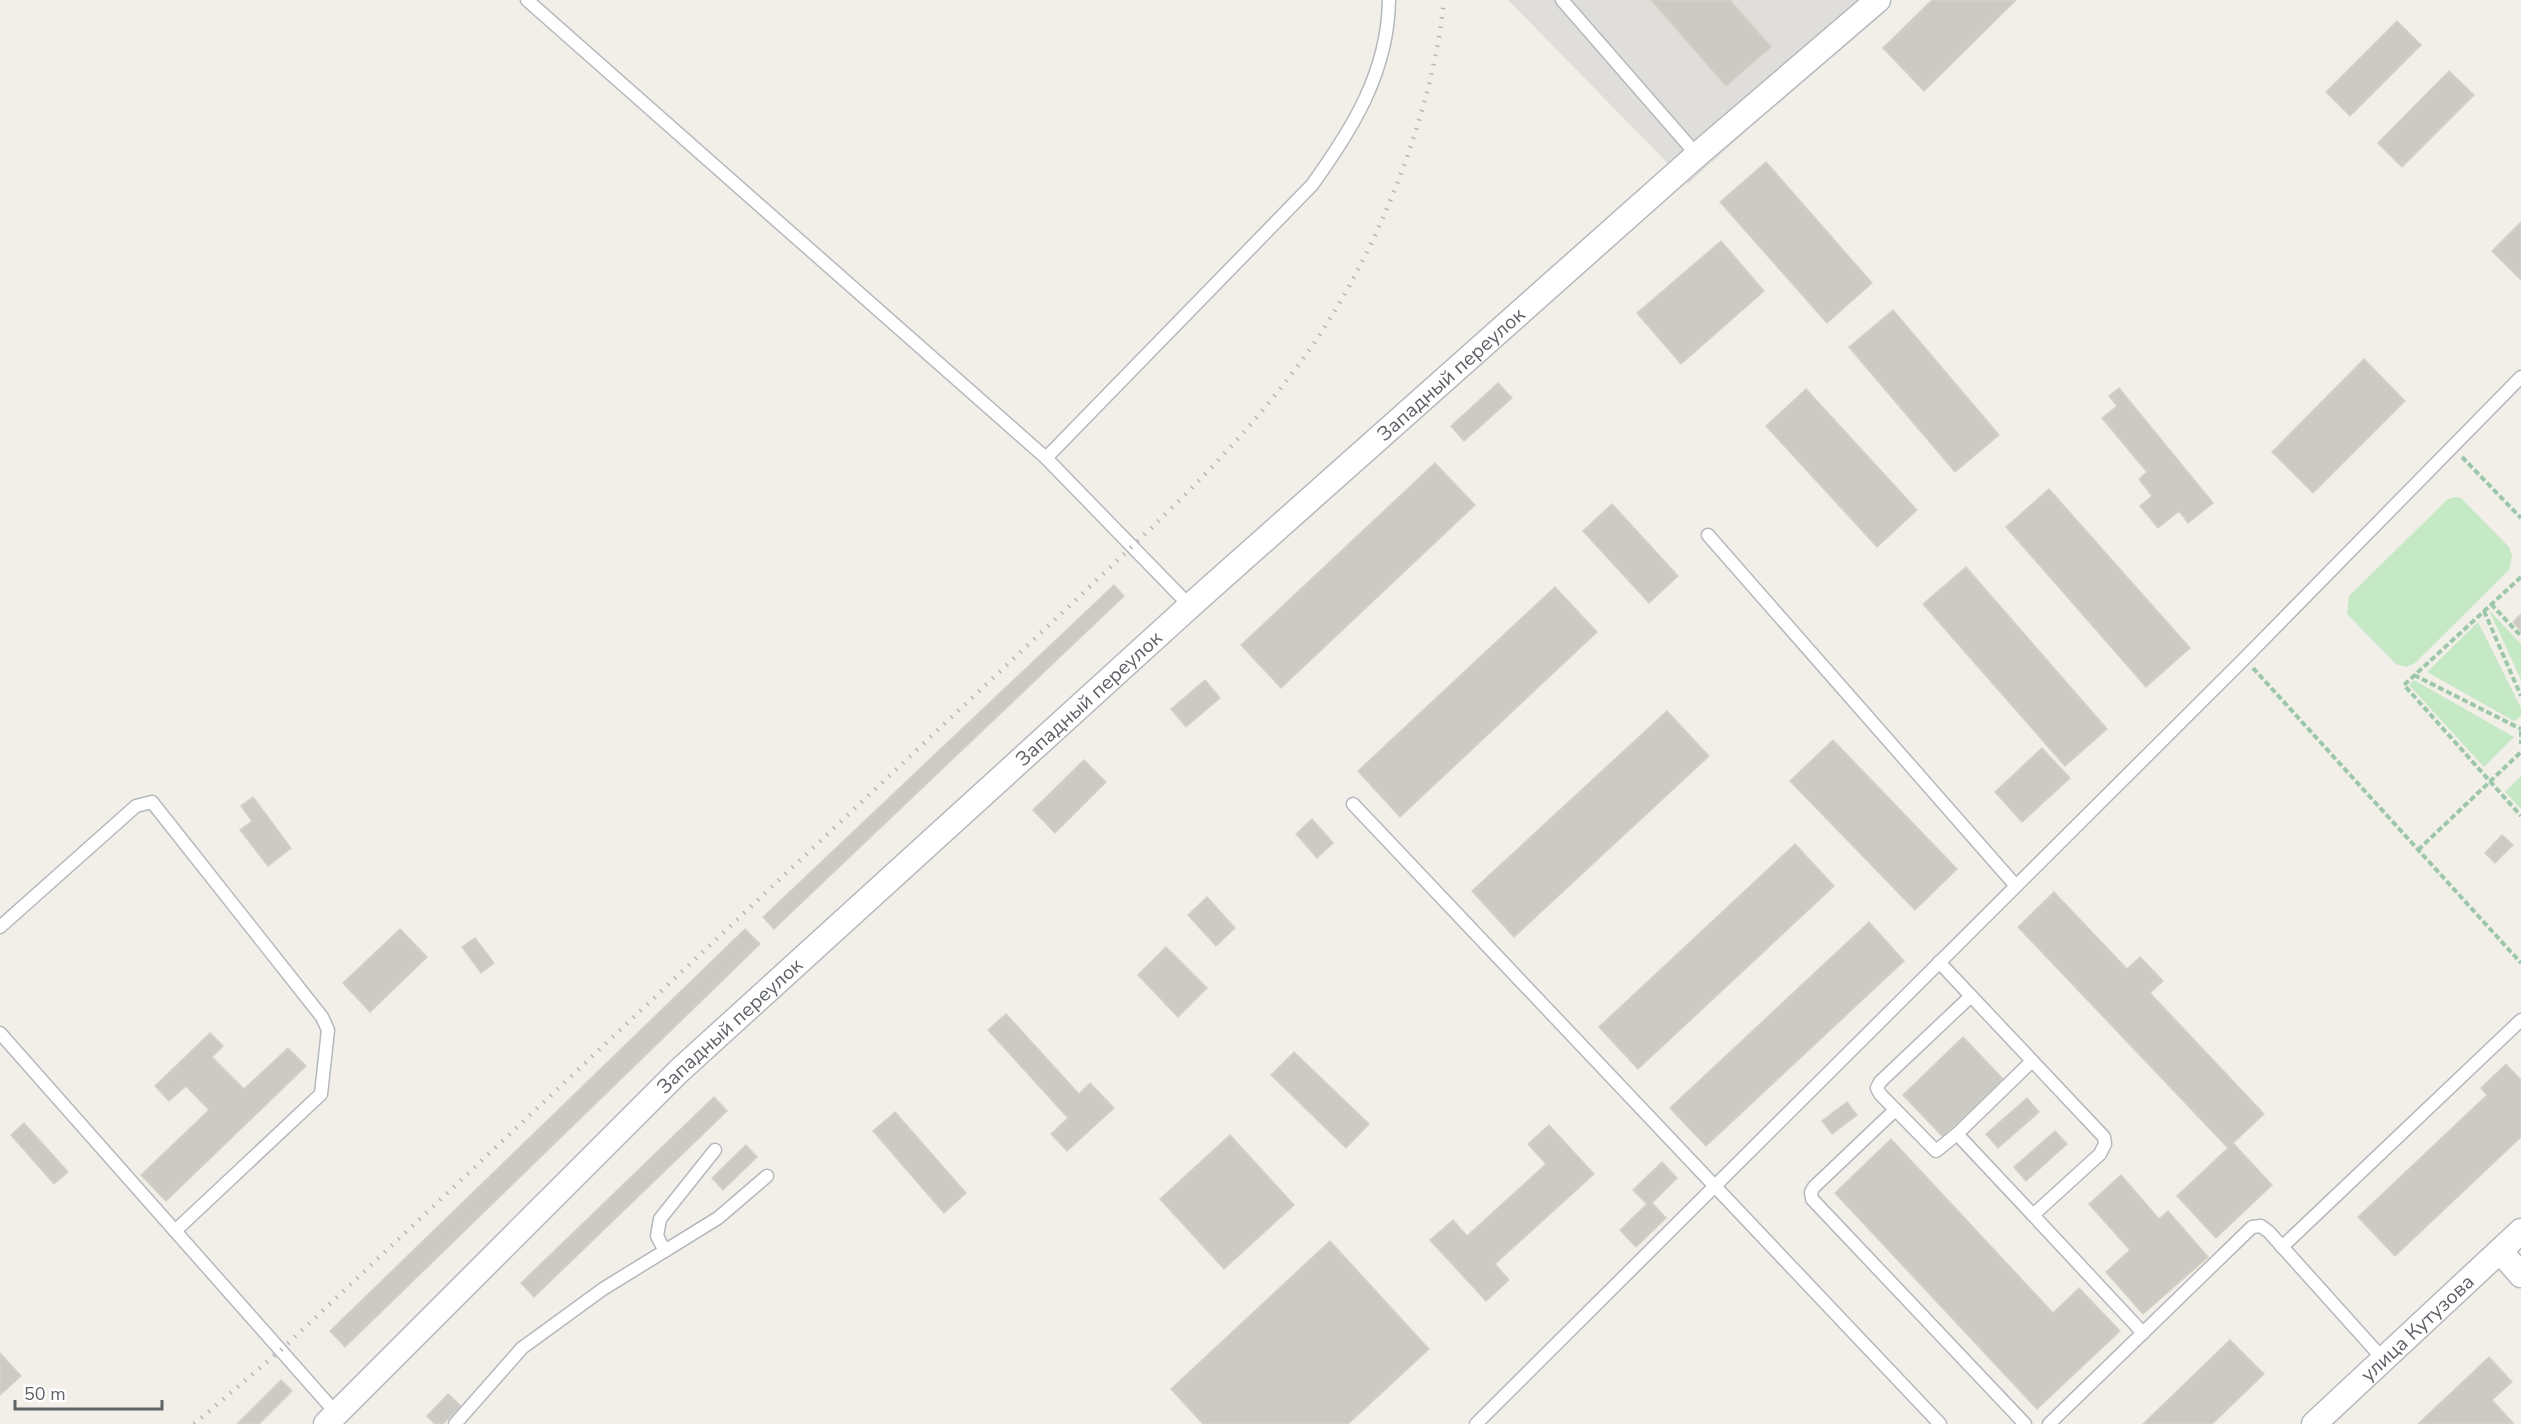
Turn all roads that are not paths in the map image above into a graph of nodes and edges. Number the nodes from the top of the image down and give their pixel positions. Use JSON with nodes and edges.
{"nodes":[{"id":1,"x":527,"y":0,"type":"edge"},
{"id":2,"x":1389,"y":0,"type":"edge"},
{"id":3,"x":1563,"y":0,"type":"edge"},
{"id":4,"x":1878,"y":0,"type":"edge"},
{"id":5,"x":1697,"y":155,"type":"junction"},
{"id":6,"x":2521,"y":377,"type":"edge"},
{"id":7,"x":1046,"y":458,"type":"junction"},
{"id":8,"x":1708,"y":535,"type":"dead end"},
{"id":9,"x":1190,"y":606,"type":"junction"},
{"id":10,"x":1353,"y":804,"type":"dead end"},
{"id":11,"x":2016,"y":886,"type":"junction"},
{"id":12,"x":0,"y":927,"type":"edge"},
{"id":13,"x":1939,"y":962,"type":"junction"},
{"id":14,"x":1971,"y":996,"type":"junction"},
{"id":15,"x":2521,"y":1020,"type":"edge"},
{"id":16,"x":0,"y":1033,"type":"edge"},
{"id":17,"x":2032,"y":1061,"type":"junction"},
{"id":18,"x":1895,"y":1110,"type":"junction"},
{"id":19,"x":1957,"y":1134,"type":"junction"},
{"id":20,"x":715,"y":1150,"type":"dead end"},
{"id":21,"x":767,"y":1176,"type":"dead end"},
{"id":22,"x":1713,"y":1187,"type":"junction"},
{"id":23,"x":2033,"y":1215,"type":"junction"},
{"id":24,"x":175,"y":1231,"type":"junction"},
{"id":25,"x":2521,"y":1231,"type":"edge"},
{"id":26,"x":2282,"y":1247,"type":"junction"},
{"id":27,"x":665,"y":1251,"type":"junction"},
{"id":28,"x":2500,"y":1251,"type":"junction"},
{"id":29,"x":2521,"y":1275,"type":"edge"},
{"id":30,"x":2143,"y":1333,"type":"junction"},
{"id":31,"x":2383,"y":1359,"type":"junction"},
{"id":32,"x":331,"y":1419,"type":"edge"},
{"id":33,"x":455,"y":1424,"type":"edge"},
{"id":34,"x":1476,"y":1424,"type":"edge"},
{"id":35,"x":1940,"y":1424,"type":"edge"},
{"id":36,"x":2025,"y":1424,"type":"edge"},
{"id":37,"x":2049,"y":1424,"type":"edge"},
{"id":38,"x":2314,"y":1424,"type":"edge"}],
"edges":[{"from":1,"to":7,"type":"lane"},
{"from":2,"to":7,"type":"lane"},
{"from":3,"to":5,"type":"lane"},
{"from":4,"to":5,"type":"street","name":"Западный переулок"},
{"from":5,"to":9,"type":"street","name":"Западный переулок"},
{"from":6,"to":11,"type":"lane"},
{"from":7,"to":9,"type":"lane"},
{"from":8,"to":11,"type":"lane"},
{"from":9,"to":32,"type":"street","name":"Западный переулок"},
{"from":10,"to":22,"type":"lane"},
{"from":11,"to":13,"type":"lane"},
{"from":12,"to":24,"type":"lane"},
{"from":13,"to":14,"type":"lane"},
{"from":13,"to":22,"type":"lane"},
{"from":14,"to":17,"type":"lane"},
{"from":14,"to":18,"type":"lane"},
{"from":15,"to":26,"type":"lane"},
{"from":16,"to":24,"type":"lane"},
{"from":17,"to":19,"type":"lane"},
{"from":17,"to":23,"type":"lane"},
{"from":18,"to":19,"type":"lane"},
{"from":18,"to":36,"type":"lane"},
{"from":19,"to":23,"type":"lane"},
{"from":20,"to":27,"type":"lane"},
{"from":21,"to":27,"type":"lane"},
{"from":22,"to":34,"type":"lane"},
{"from":22,"to":35,"type":"lane"},
{"from":23,"to":30,"type":"lane"},
{"from":24,"to":32,"type":"lane"},
{"from":25,"to":28,"type":"street","name":"улица Кутузова"},
{"from":26,"to":30,"type":"lane"},
{"from":26,"to":31,"type":"lane"},
{"from":27,"to":33,"type":"lane"},
{"from":28,"to":29,"type":"street"},
{"from":28,"to":31,"type":"street","name":"улица Кутузова"},
{"from":30,"to":37,"type":"lane"},
{"from":31,"to":38,"type":"street","name":"улица Кутузова"}]}
